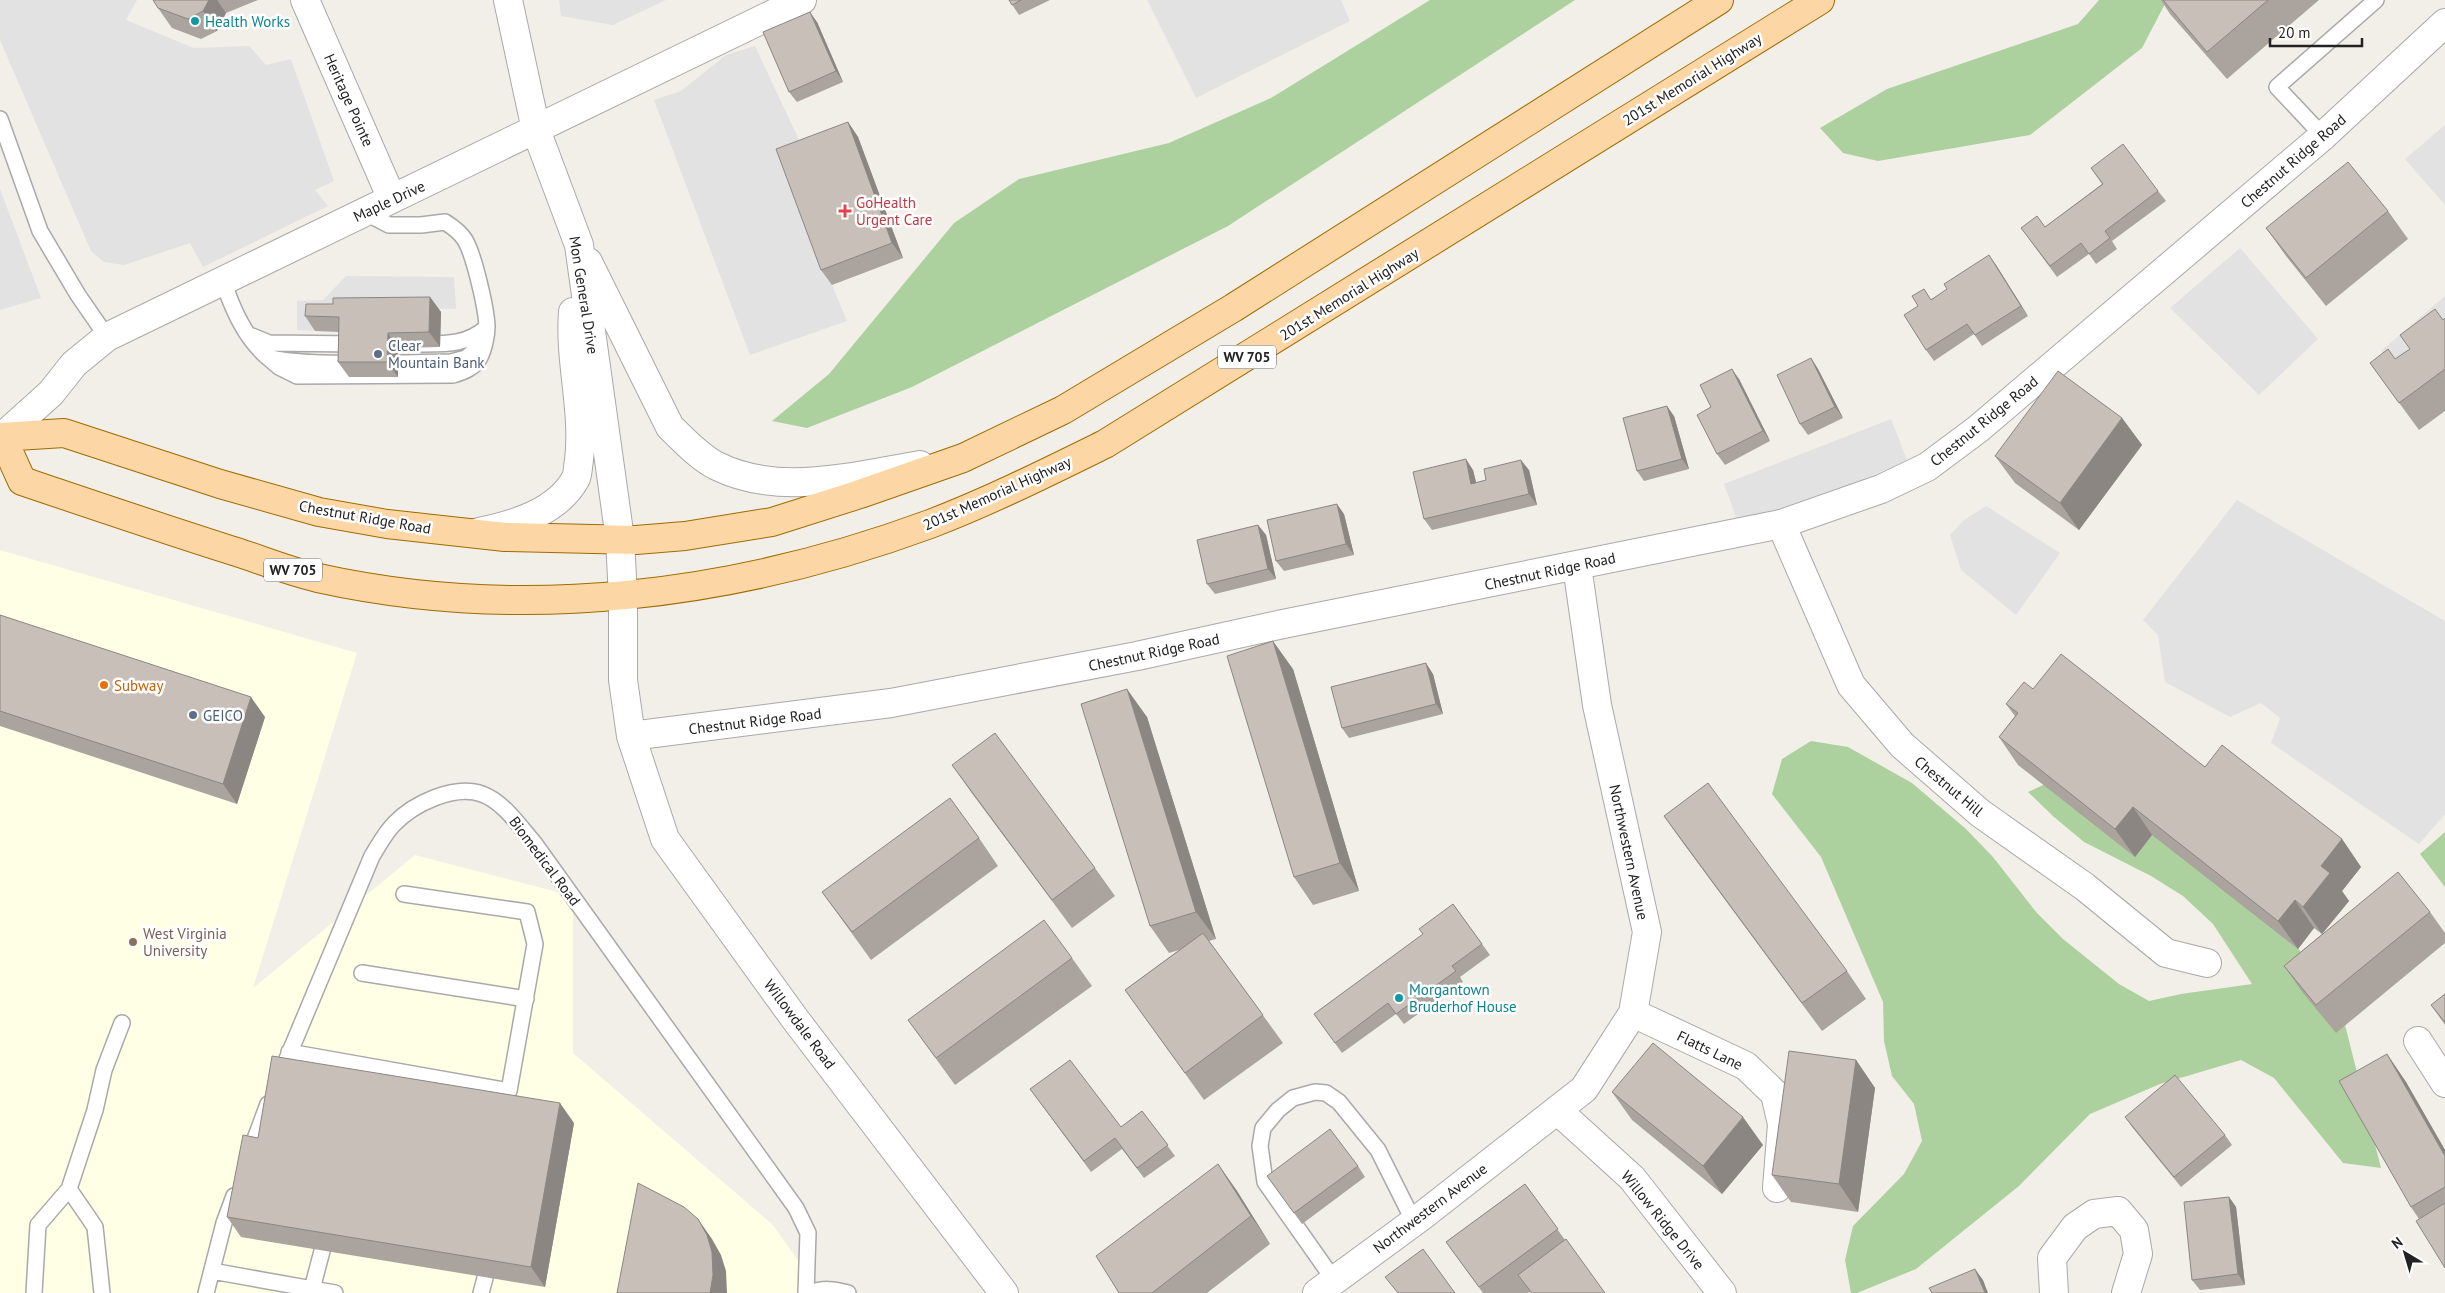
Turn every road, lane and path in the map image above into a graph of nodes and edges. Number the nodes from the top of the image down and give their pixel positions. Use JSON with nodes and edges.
{"nodes":[{"id":1,"x":305,"y":0,"type":"edge"},
{"id":2,"x":508,"y":0,"type":"edge"},
{"id":3,"x":802,"y":0,"type":"edge"},
{"id":4,"x":1719,"y":0,"type":"edge"},
{"id":5,"x":1820,"y":0,"type":"edge"},
{"id":6,"x":2376,"y":0,"type":"edge"},
{"id":7,"x":2445,"y":23,"type":"edge"},
{"id":8,"x":0,"y":119,"type":"edge"},
{"id":9,"x":536,"y":130,"type":"junction"},
{"id":10,"x":2323,"y":136,"type":"junction"},
{"id":11,"x":392,"y":199,"type":"junction"},
{"id":12,"x":364,"y":212,"type":"junction"},
{"id":13,"x":579,"y":245,"type":"junction"},
{"id":14,"x":223,"y":281,"type":"junction"},
{"id":15,"x":486,"y":334,"type":"junction"},
{"id":16,"x":250,"y":335,"type":"junction"},
{"id":17,"x":107,"y":337,"type":"junction"},
{"id":18,"x":373,"y":344,"type":"edge"},
{"id":19,"x":402,"y":344,"type":"edge"},
{"id":20,"x":1,"y":439,"type":"edge"},
{"id":21,"x":963,"y":458,"type":"junction"},
{"id":22,"x":1781,"y":524,"type":"junction"},
{"id":23,"x":472,"y":534,"type":"junction"},
{"id":24,"x":620,"y":539,"type":"junction"},
{"id":25,"x":1577,"y":566,"type":"junction"},
{"id":26,"x":623,"y":597,"type":"junction"},
{"id":27,"x":631,"y":736,"type":"junction"},
{"id":28,"x":404,"y":894,"type":"dead end"},
{"id":29,"x":2207,"y":963,"type":"dead end"},
{"id":30,"x":362,"y":973,"type":"dead end"},
{"id":31,"x":526,"y":1000,"type":"junction"},
{"id":32,"x":1634,"y":1013,"type":"junction"},
{"id":33,"x":122,"y":1024,"type":"dead end"},
{"id":34,"x":2418,"y":1041,"type":"dead end"},
{"id":35,"x":289,"y":1052,"type":"junction"},
{"id":36,"x":2445,"y":1083,"type":"edge"},
{"id":37,"x":1557,"y":1110,"type":"junction"},
{"id":38,"x":1776,"y":1188,"type":"edge"},
{"id":39,"x":69,"y":1189,"type":"junction"},
{"id":40,"x":1414,"y":1222,"type":"junction"},
{"id":41,"x":322,"y":1251,"type":"edge"},
{"id":42,"x":212,"y":1271,"type":"junction"},
{"id":43,"x":485,"y":1278,"type":"edge"},
{"id":44,"x":1325,"y":1287,"type":"edge"},
{"id":45,"x":283,"y":1288,"type":"edge"},
{"id":46,"x":312,"y":1289,"type":"junction"},
{"id":47,"x":34,"y":1293,"type":"edge"},
{"id":48,"x":102,"y":1293,"type":"edge"},
{"id":49,"x":206,"y":1293,"type":"edge"},
{"id":50,"x":335,"y":1293,"type":"edge"},
{"id":51,"x":481,"y":1293,"type":"edge"},
{"id":52,"x":807,"y":1293,"type":"edge"},
{"id":53,"x":848,"y":1293,"type":"edge"},
{"id":54,"x":1004,"y":1293,"type":"edge"},
{"id":55,"x":1722,"y":1293,"type":"edge"},
{"id":56,"x":2054,"y":1293,"type":"edge"},
{"id":57,"x":2126,"y":1293,"type":"edge"}],
"edges":[{"from":1,"to":11,"type":"street","name":"Heritage Pointe"},
{"from":2,"to":9,"type":"street","name":"Mon General Drive"},
{"from":3,"to":9,"type":"street","name":"Maple Drive"},
{"from":4,"to":21,"type":"main road"},
{"from":5,"to":26,"type":"main road","name":"201st Memorial Highway","number":"WV 705"},
{"from":6,"to":10,"type":"lane"},
{"from":7,"to":10,"type":"street","name":"Chestnut Ridge Road"},
{"from":8,"to":17,"type":"lane"},
{"from":9,"to":11,"type":"street","name":"Maple Drive"},
{"from":9,"to":13,"type":"street","name":"Mon General Drive"},
{"from":10,"to":22,"type":"street","name":"Chestnut Ridge Road"},
{"from":11,"to":12,"type":"street","name":"Maple Drive"},
{"from":12,"to":14,"type":"street","name":"Maple Drive"},
{"from":12,"to":15,"type":"lane"},
{"from":13,"to":21,"type":"street"},
{"from":13,"to":23,"type":"street"},
{"from":13,"to":24,"type":"street","name":"Mon General Drive"},
{"from":14,"to":16,"type":"lane"},
{"from":14,"to":17,"type":"street","name":"Maple Drive"},
{"from":15,"to":16,"type":"lane"},
{"from":15,"to":19,"type":"lane"},
{"from":16,"to":18,"type":"lane"},
{"from":17,"to":20,"type":"street","name":"Maple Drive"},
{"from":20,"to":23,"type":"main road","name":"Chestnut Ridge Road"},
{"from":20,"to":26,"type":"main road","number":"WV 705"},
{"from":21,"to":24,"type":"main road"},
{"from":22,"to":25,"type":"street","name":"Chestnut Ridge Road"},
{"from":22,"to":29,"type":"street","name":"Chestnut Hill"},
{"from":23,"to":24,"type":"main road","name":"Chestnut Ridge Road"},
{"from":24,"to":26,"type":"street"},
{"from":25,"to":27,"type":"street","name":"Chestnut Ridge Road"},
{"from":25,"to":32,"type":"street","name":"Northwestern Avenue"},
{"from":26,"to":27,"type":"street"},
{"from":27,"to":54,"type":"street","name":"Willowdale Road"},
{"from":28,"to":31,"type":"lane"},
{"from":30,"to":31,"type":"lane"},
{"from":31,"to":35,"type":"lane"},
{"from":32,"to":37,"type":"street","name":"Northwestern Avenue"},
{"from":32,"to":38,"type":"street","name":"Flatts Lane"},
{"from":33,"to":39,"type":"lane"},
{"from":34,"to":36,"type":"street"},
{"from":35,"to":42,"type":"lane","name":"Biomedical Road"},
{"from":35,"to":52,"type":"lane","name":"Biomedical Road"},
{"from":37,"to":40,"type":"street","name":"Northwestern Avenue"},
{"from":37,"to":55,"type":"street","name":"Willow Ridge Drive"},
{"from":39,"to":47,"type":"lane"},
{"from":39,"to":48,"type":"lane"},
{"from":40,"to":44,"type":"street","name":"Northwestern Avenue"},
{"from":40,"to":44,"type":"lane"},
{"from":41,"to":46,"type":"lane"},
{"from":42,"to":45,"type":"lane"},
{"from":42,"to":49,"type":"lane","name":"Biomedical Road"},
{"from":43,"to":51,"type":"lane"},
{"from":45,"to":46,"type":"lane"},
{"from":46,"to":50,"type":"lane"},
{"from":52,"to":53,"type":"lane"},
{"from":56,"to":57,"type":"street"}]}
